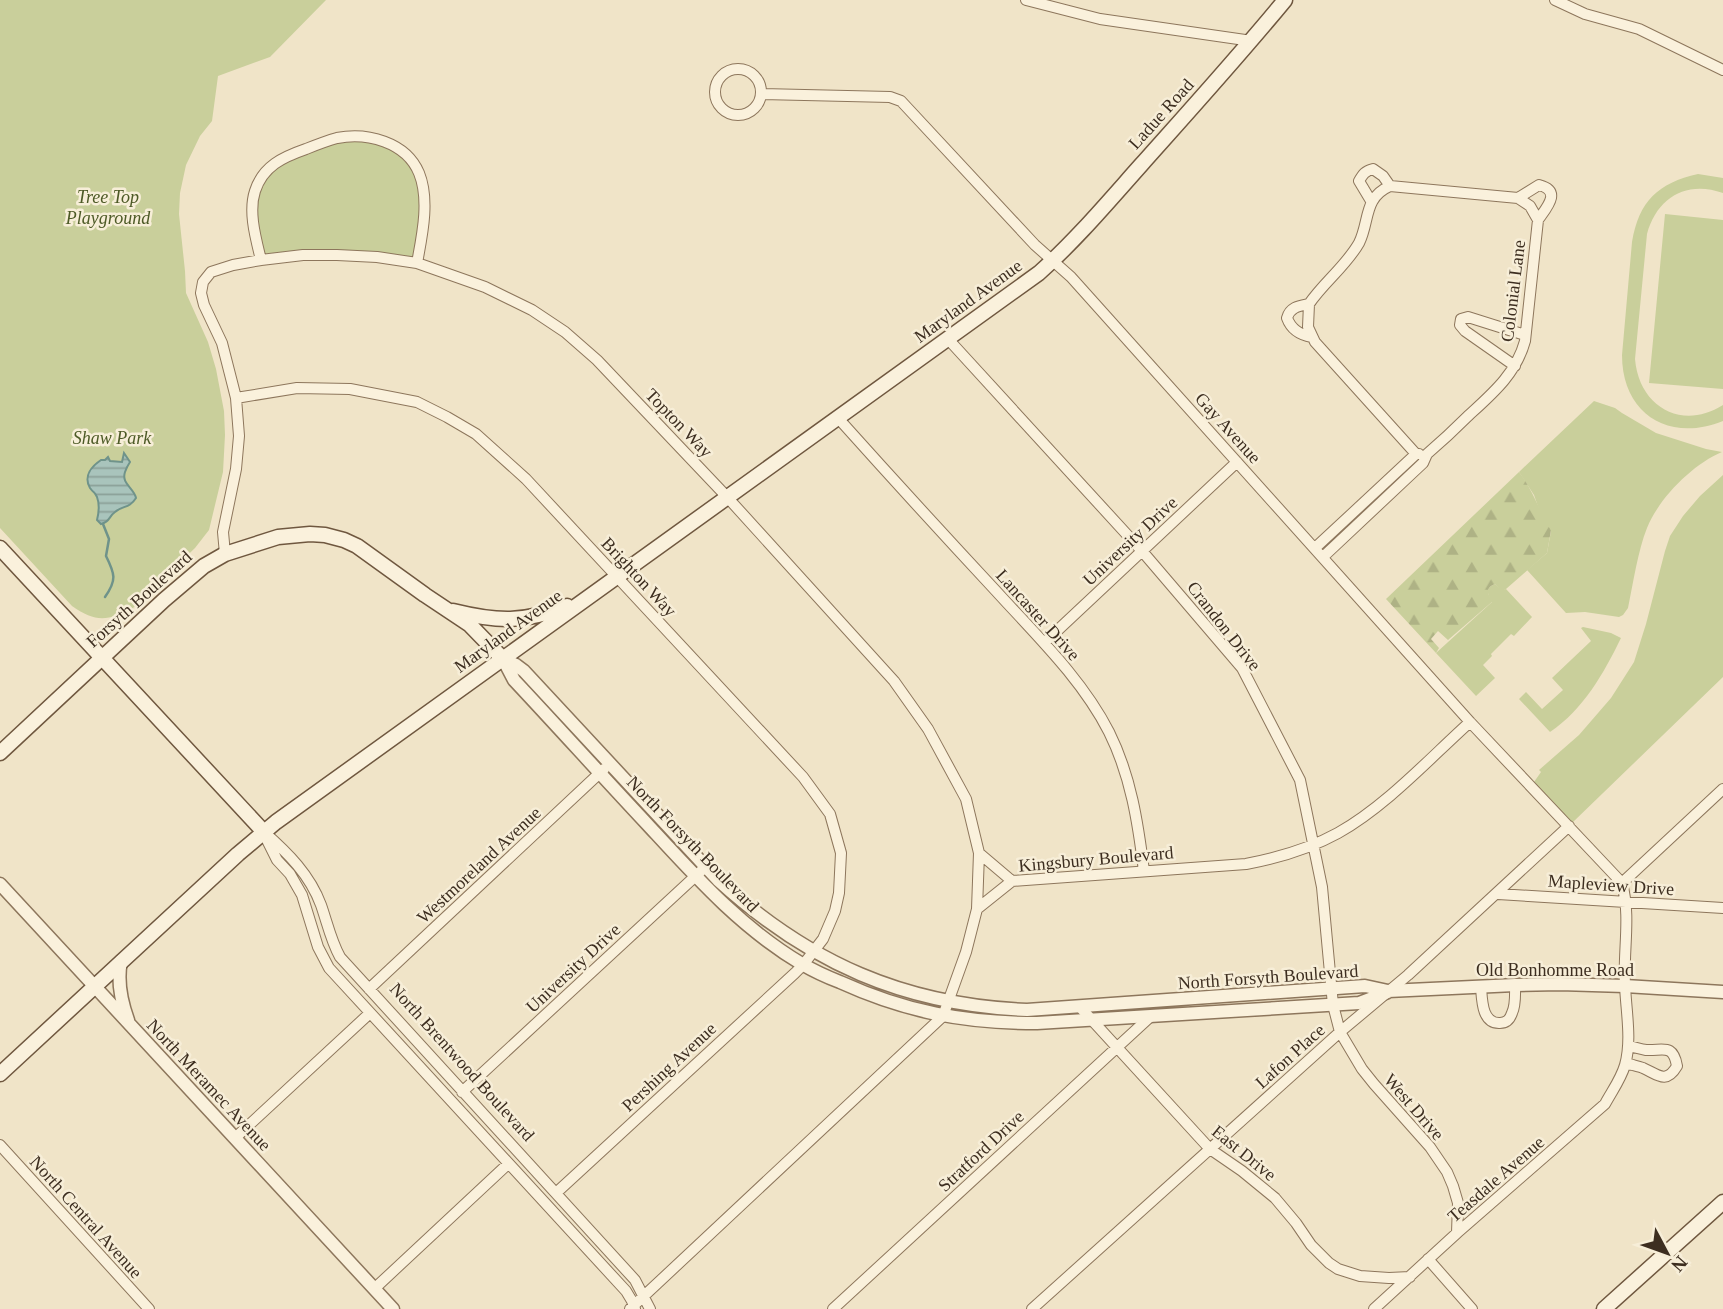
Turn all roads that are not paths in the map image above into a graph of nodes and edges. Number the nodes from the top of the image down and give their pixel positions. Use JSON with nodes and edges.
{"nodes":[{"id":1,"x":1026,"y":0,"type":"edge"},
{"id":2,"x":1286,"y":0,"type":"edge"},
{"id":3,"x":1555,"y":0,"type":"edge"},
{"id":4,"x":1252,"y":41,"type":"junction"},
{"id":5,"x":1723,"y":70,"type":"edge"},
{"id":6,"x":761,"y":94,"type":"junction"},
{"id":7,"x":1390,"y":186,"type":"junction"},
{"id":8,"x":1518,"y":198,"type":"junction"},
{"id":9,"x":1371,"y":201,"type":"junction"},
{"id":10,"x":1538,"y":220,"type":"junction"},
{"id":11,"x":1058,"y":256,"type":"junction"},
{"id":12,"x":261,"y":260,"type":"junction"},
{"id":13,"x":417,"y":263,"type":"junction"},
{"id":14,"x":1309,"y":303,"type":"junction"},
{"id":15,"x":1525,"y":335,"type":"junction"},
{"id":16,"x":1312,"y":337,"type":"junction"},
{"id":17,"x":948,"y":339,"type":"junction"},
{"id":18,"x":1515,"y":366,"type":"junction"},
{"id":19,"x":236,"y":398,"type":"junction"},
{"id":20,"x":838,"y":418,"type":"junction"},
{"id":21,"x":1421,"y":454,"type":"junction"},
{"id":22,"x":1237,"y":462,"type":"junction"},
{"id":23,"x":1398,"y":471,"type":"junction"},
{"id":24,"x":1407,"y":478,"type":"junction"},
{"id":25,"x":728,"y":498,"type":"junction"},
{"id":26,"x":0,"y":548,"type":"edge"},
{"id":27,"x":1315,"y":548,"type":"junction"},
{"id":28,"x":1142,"y":551,"type":"junction"},
{"id":29,"x":225,"y":554,"type":"junction"},
{"id":30,"x":1323,"y":556,"type":"junction"},
{"id":31,"x":617,"y":576,"type":"junction"},
{"id":32,"x":584,"y":600,"type":"junction"},
{"id":33,"x":444,"y":608,"type":"junction"},
{"id":34,"x":1044,"y":643,"type":"junction"},
{"id":35,"x":102,"y":658,"type":"junction"},
{"id":36,"x":503,"y":659,"type":"junction"},
{"id":37,"x":1470,"y":722,"type":"junction"},
{"id":38,"x":0,"y":753,"type":"edge"},
{"id":39,"x":610,"y":764,"type":"junction"},
{"id":40,"x":600,"y":773,"type":"junction"},
{"id":41,"x":1723,"y":789,"type":"edge"},
{"id":42,"x":1569,"y":826,"type":"junction"},
{"id":43,"x":264,"y":832,"type":"junction"},
{"id":44,"x":1314,"y":844,"type":"junction"},
{"id":45,"x":979,"y":853,"type":"junction"},
{"id":46,"x":705,"y":866,"type":"junction"},
{"id":47,"x":1144,"y":871,"type":"junction"},
{"id":48,"x":695,"y":876,"type":"junction"},
{"id":49,"x":1012,"y":881,"type":"junction"},
{"id":50,"x":1622,"y":883,"type":"junction"},
{"id":51,"x":0,"y":884,"type":"edge"},
{"id":52,"x":1498,"y":894,"type":"junction"},
{"id":53,"x":1627,"y":902,"type":"junction"},
{"id":54,"x":1723,"y":908,"type":"edge"},
{"id":55,"x":977,"y":909,"type":"junction"},
{"id":56,"x":814,"y":952,"type":"junction"},
{"id":57,"x":121,"y":961,"type":"junction"},
{"id":58,"x":803,"y":965,"type":"junction"},
{"id":59,"x":1515,"y":985,"type":"junction"},
{"id":60,"x":94,"y":986,"type":"junction"},
{"id":61,"x":1625,"y":986,"type":"junction"},
{"id":62,"x":1481,"y":987,"type":"junction"},
{"id":63,"x":369,"y":989,"type":"junction"},
{"id":64,"x":1332,"y":989,"type":"junction"},
{"id":65,"x":1388,"y":992,"type":"junction"},
{"id":66,"x":1723,"y":992,"type":"edge"},
{"id":67,"x":948,"y":1002,"type":"junction"},
{"id":68,"x":1333,"y":1005,"type":"junction"},
{"id":69,"x":1080,"y":1007,"type":"junction"},
{"id":70,"x":370,"y":1013,"type":"junction"},
{"id":71,"x":943,"y":1016,"type":"junction"},
{"id":72,"x":1150,"y":1016,"type":"junction"},
{"id":73,"x":1092,"y":1020,"type":"junction"},
{"id":74,"x":129,"y":1024,"type":"junction"},
{"id":75,"x":1340,"y":1032,"type":"junction"},
{"id":76,"x":1628,"y":1046,"type":"junction"},
{"id":77,"x":1117,"y":1048,"type":"junction"},
{"id":78,"x":1626,"y":1063,"type":"junction"},
{"id":79,"x":0,"y":1074,"type":"edge"},
{"id":80,"x":463,"y":1092,"type":"junction"},
{"id":81,"x":235,"y":1138,"type":"junction"},
{"id":82,"x":0,"y":1145,"type":"edge"},
{"id":83,"x":1210,"y":1149,"type":"junction"},
{"id":84,"x":508,"y":1164,"type":"junction"},
{"id":85,"x":556,"y":1193,"type":"junction"},
{"id":86,"x":1723,"y":1202,"type":"edge"},
{"id":87,"x":1457,"y":1233,"type":"junction"},
{"id":88,"x":1428,"y":1259,"type":"junction"},
{"id":89,"x":1410,"y":1277,"type":"junction"},
{"id":90,"x":374,"y":1289,"type":"junction"},
{"id":91,"x":644,"y":1296,"type":"junction"},
{"id":92,"x":633,"y":1308,"type":"edge"},
{"id":93,"x":149,"y":1309,"type":"edge"},
{"id":94,"x":393,"y":1309,"type":"edge"},
{"id":95,"x":650,"y":1309,"type":"edge"},
{"id":96,"x":833,"y":1309,"type":"edge"},
{"id":97,"x":1032,"y":1309,"type":"edge"},
{"id":98,"x":1374,"y":1309,"type":"edge"},
{"id":99,"x":1472,"y":1309,"type":"edge"},
{"id":100,"x":1604,"y":1309,"type":"edge"}],
"edges":[{"from":1,"to":4,"type":"street"},
{"from":2,"to":4,"type":"main road","name":"Ladue Road"},
{"from":3,"to":5,"type":"street"},
{"from":4,"to":11,"type":"main road","name":"Ladue Road"},
{"from":6,"to":6,"type":"street"},
{"from":6,"to":11,"type":"street","name":"Gay Avenue"},
{"from":7,"to":8,"type":"street","name":"Colonial Lane"},
{"from":7,"to":9,"type":"street"},
{"from":7,"to":9,"type":"street","name":"Colonial Lane"},
{"from":8,"to":10,"type":"street","name":"Colonial Lane"},
{"from":8,"to":10,"type":"street","name":"Colonial Lane"},
{"from":9,"to":14,"type":"street","name":"Colonial Lane"},
{"from":10,"to":15,"type":"street","name":"Colonial Lane"},
{"from":11,"to":17,"type":"main road","name":"Maryland Avenue"},
{"from":11,"to":22,"type":"street","name":"Gay Avenue"},
{"from":12,"to":13,"type":"street","name":"Topton Way"},
{"from":12,"to":13,"type":"street"},
{"from":12,"to":19,"type":"street","name":"Topton Way"},
{"from":13,"to":25,"type":"street","name":"Topton Way"},
{"from":14,"to":16,"type":"street"},
{"from":14,"to":16,"type":"street","name":"Colonial Lane"},
{"from":15,"to":18,"type":"street","name":"Colonial Lane"},
{"from":15,"to":18,"type":"street"},
{"from":16,"to":21,"type":"street","name":"Colonial Lane"},
{"from":17,"to":20,"type":"main road","name":"Maryland Avenue"},
{"from":17,"to":28,"type":"street","name":"Crandon Drive"},
{"from":18,"to":21,"type":"street","name":"Colonial Lane"},
{"from":19,"to":29,"type":"street"},
{"from":19,"to":31,"type":"street","name":"Brighton Way"},
{"from":20,"to":25,"type":"main road","name":"Maryland Avenue"},
{"from":20,"to":34,"type":"street","name":"Lancaster Drive"},
{"from":21,"to":23,"type":"street","name":"Colonial Lane"},
{"from":21,"to":24,"type":"street","name":"Colonial Lane"},
{"from":22,"to":27,"type":"street","name":"Gay Avenue"},
{"from":22,"to":28,"type":"street","name":"University Drive"},
{"from":23,"to":24,"type":"street"},
{"from":23,"to":27,"type":"street","name":"Colonial Lane"},
{"from":24,"to":30,"type":"street","name":"Colonial Lane"},
{"from":25,"to":31,"type":"main road","name":"Maryland Avenue"},
{"from":25,"to":45,"type":"street","name":"Topton Way"},
{"from":26,"to":35,"type":"main road","name":"North Brentwood Boulevard"},
{"from":27,"to":30,"type":"street","name":"Gay Avenue"},
{"from":28,"to":34,"type":"street","name":"University Drive"},
{"from":28,"to":44,"type":"street","name":"Crandon Drive"},
{"from":29,"to":33,"type":"main road","name":"Forsyth Boulevard"},
{"from":29,"to":35,"type":"main road","name":"Forsyth Boulevard"},
{"from":30,"to":37,"type":"street","name":"Gay Avenue"},
{"from":31,"to":32,"type":"main road","name":"Maryland Avenue"},
{"from":31,"to":56,"type":"street","name":"Brighton Way"},
{"from":32,"to":33,"type":"main road"},
{"from":32,"to":36,"type":"main road","name":"Maryland Avenue"},
{"from":33,"to":36,"type":"main road","name":"Forsyth Boulevard"},
{"from":34,"to":47,"type":"street","name":"Lancaster Drive"},
{"from":35,"to":38,"type":"main road","name":"Forsyth Boulevard"},
{"from":35,"to":43,"type":"main road","name":"North Brentwood Boulevard"},
{"from":36,"to":39,"type":"street","name":"North Forsyth Boulevard"},
{"from":36,"to":40,"type":"street","name":"North Forsyth Boulevard"},
{"from":36,"to":43,"type":"main road","name":"Maryland Avenue"},
{"from":37,"to":42,"type":"street","name":"Gay Avenue"},
{"from":37,"to":44,"type":"street","name":"Kingsbury Boulevard"},
{"from":39,"to":40,"type":"street","name":"Westmoreland Avenue"},
{"from":39,"to":46,"type":"street","name":"North Forsyth Boulevard"},
{"from":40,"to":48,"type":"street","name":"North Forsyth Boulevard"},
{"from":40,"to":63,"type":"street","name":"Westmoreland Avenue"},
{"from":41,"to":50,"type":"street"},
{"from":42,"to":50,"type":"street","name":"Gay Avenue"},
{"from":42,"to":52,"type":"street","name":"Lafon Place"},
{"from":43,"to":57,"type":"main road","name":"Maryland Avenue"},
{"from":43,"to":63,"type":"street","name":"North Brentwood Boulevard"},
{"from":43,"to":70,"type":"street","name":"North Brentwood Boulevard"},
{"from":44,"to":47,"type":"street","name":"Kingsbury Boulevard"},
{"from":44,"to":64,"type":"street","name":"Crandon Drive"},
{"from":45,"to":49,"type":"street"},
{"from":45,"to":55,"type":"street","name":"Topton Way"},
{"from":46,"to":48,"type":"street","name":"University Drive"},
{"from":46,"to":56,"type":"street","name":"North Forsyth Boulevard"},
{"from":47,"to":49,"type":"street","name":"Kingsbury Boulevard"},
{"from":48,"to":58,"type":"street","name":"North Forsyth Boulevard"},
{"from":48,"to":80,"type":"street","name":"University Drive"},
{"from":49,"to":55,"type":"street","name":"Kingsbury Boulevard"},
{"from":50,"to":53,"type":"street","name":"Teasdale Avenue"},
{"from":51,"to":60,"type":"street","name":"North Meramec Avenue"},
{"from":52,"to":53,"type":"street","name":"Mapleview Drive"},
{"from":52,"to":65,"type":"street","name":"Lafon Place"},
{"from":53,"to":54,"type":"street","name":"Mapleview Drive"},
{"from":53,"to":61,"type":"street","name":"Teasdale Avenue"},
{"from":55,"to":67,"type":"street"},
{"from":56,"to":58,"type":"street","name":"Brighton Way"},
{"from":56,"to":67,"type":"street","name":"North Forsyth Boulevard"},
{"from":57,"to":60,"type":"main road","name":"Maryland Avenue"},
{"from":57,"to":74,"type":"street"},
{"from":58,"to":71,"type":"street","name":"North Forsyth Boulevard"},
{"from":58,"to":85,"type":"street","name":"Pershing Avenue"},
{"from":59,"to":61,"type":"street","name":"Old Bonhomme Road"},
{"from":59,"to":62,"type":"street","name":"Old Bonhomme Road"},
{"from":59,"to":62,"type":"street"},
{"from":60,"to":74,"type":"street","name":"North Meramec Avenue"},
{"from":60,"to":79,"type":"main road","name":"Maryland Avenue"},
{"from":61,"to":66,"type":"street","name":"Old Bonhomme Road"},
{"from":61,"to":76,"type":"street","name":"Teasdale Avenue"},
{"from":62,"to":65,"type":"street","name":"Old Bonhomme Road"},
{"from":63,"to":80,"type":"street","name":"North Brentwood Boulevard"},
{"from":64,"to":65,"type":"street","name":"North Forsyth Boulevard"},
{"from":64,"to":68,"type":"street","name":"Crandon Drive"},
{"from":64,"to":69,"type":"street","name":"North Forsyth Boulevard"},
{"from":65,"to":68,"type":"street","name":"North Forsyth Boulevard"},
{"from":65,"to":75,"type":"street","name":"Lafon Place"},
{"from":67,"to":69,"type":"street","name":"North Forsyth Boulevard"},
{"from":67,"to":71,"type":"street"},
{"from":68,"to":72,"type":"street","name":"North Forsyth Boulevard"},
{"from":68,"to":75,"type":"street","name":"West Drive"},
{"from":69,"to":73,"type":"street","name":"East Drive"},
{"from":70,"to":81,"type":"street"},
{"from":70,"to":84,"type":"street","name":"North Brentwood Boulevard"},
{"from":71,"to":73,"type":"street","name":"North Forsyth Boulevard"},
{"from":71,"to":91,"type":"street"},
{"from":72,"to":73,"type":"street","name":"North Forsyth Boulevard"},
{"from":72,"to":77,"type":"street","name":"Stratford Drive"},
{"from":73,"to":77,"type":"street","name":"East Drive"},
{"from":74,"to":81,"type":"street","name":"North Meramec Avenue"},
{"from":75,"to":83,"type":"street","name":"Lafon Place"},
{"from":75,"to":87,"type":"street","name":"West Drive"},
{"from":76,"to":78,"type":"street","name":"Teasdale Avenue"},
{"from":76,"to":78,"type":"street"},
{"from":77,"to":83,"type":"street","name":"East Drive"},
{"from":77,"to":96,"type":"street","name":"Stratford Drive"},
{"from":78,"to":87,"type":"street","name":"Teasdale Avenue"},
{"from":80,"to":85,"type":"street","name":"North Brentwood Boulevard"},
{"from":81,"to":90,"type":"street","name":"North Meramec Avenue"},
{"from":82,"to":93,"type":"street","name":"North Central Avenue"},
{"from":83,"to":89,"type":"street","name":"East Drive"},
{"from":83,"to":97,"type":"street","name":"Lafon Place"},
{"from":84,"to":90,"type":"street"},
{"from":84,"to":92,"type":"street","name":"North Brentwood Boulevard"},
{"from":85,"to":91,"type":"street","name":"North Brentwood Boulevard"},
{"from":86,"to":100,"type":"main road"},
{"from":87,"to":88,"type":"street","name":"Teasdale Avenue"},
{"from":88,"to":89,"type":"street","name":"Teasdale Avenue"},
{"from":88,"to":99,"type":"street"},
{"from":89,"to":98,"type":"street","name":"Teasdale Avenue"},
{"from":90,"to":94,"type":"street","name":"North Meramec Avenue"},
{"from":91,"to":92,"type":"street"},
{"from":91,"to":95,"type":"street","name":"North Brentwood Boulevard"}]}
